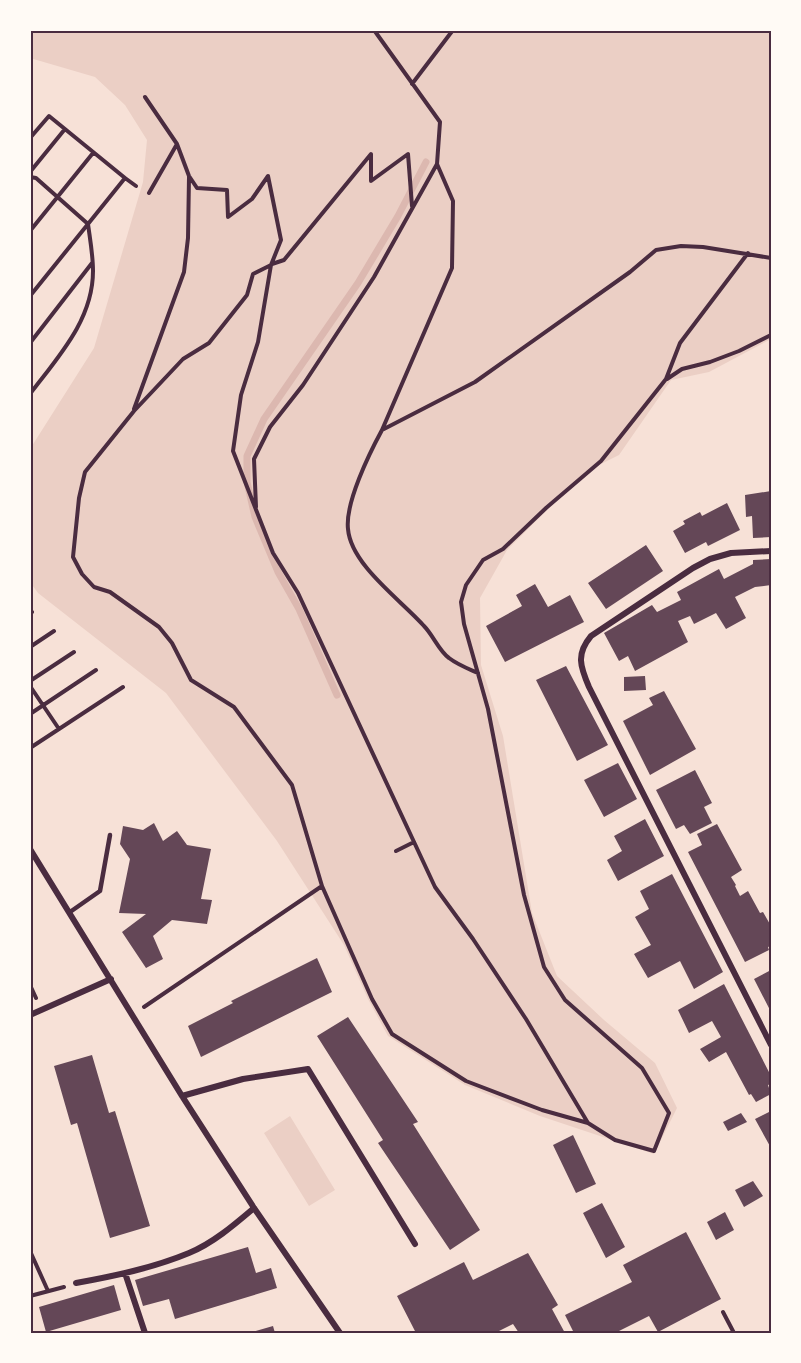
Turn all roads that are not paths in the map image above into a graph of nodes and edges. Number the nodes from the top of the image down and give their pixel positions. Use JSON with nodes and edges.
{"nodes":[{"id":1,"x":771,"y":551,"type":"edge"},
{"id":2,"x":110,"y":835,"type":"dead end"},
{"id":3,"x":30,"y":849,"type":"edge"},
{"id":4,"x":70,"y":912,"type":"junction"},
{"id":5,"x":111,"y":979,"type":"junction"},
{"id":6,"x":30,"y":1015,"type":"edge"},
{"id":7,"x":771,"y":1045,"type":"edge"},
{"id":8,"x":182,"y":1096,"type":"junction"},
{"id":9,"x":254,"y":1208,"type":"junction"},
{"id":10,"x":415,"y":1244,"type":"dead end"},
{"id":11,"x":126,"y":1273,"type":"junction"},
{"id":12,"x":76,"y":1283,"type":"road end"},
{"id":13,"x":145,"y":1333,"type":"edge"},
{"id":14,"x":340,"y":1333,"type":"edge"}],
"edges":[{"from":1,"to":7,"type":"street"},
{"from":2,"to":4,"type":"lane"},
{"from":3,"to":4,"type":"street"},
{"from":4,"to":5,"type":"street"},
{"from":5,"to":6,"type":"street"},
{"from":5,"to":8,"type":"street"},
{"from":8,"to":9,"type":"street"},
{"from":8,"to":10,"type":"street"},
{"from":9,"to":11,"type":"street"},
{"from":9,"to":14,"type":"street"},
{"from":11,"to":12,"type":"street"},
{"from":11,"to":13,"type":"street"}]}
